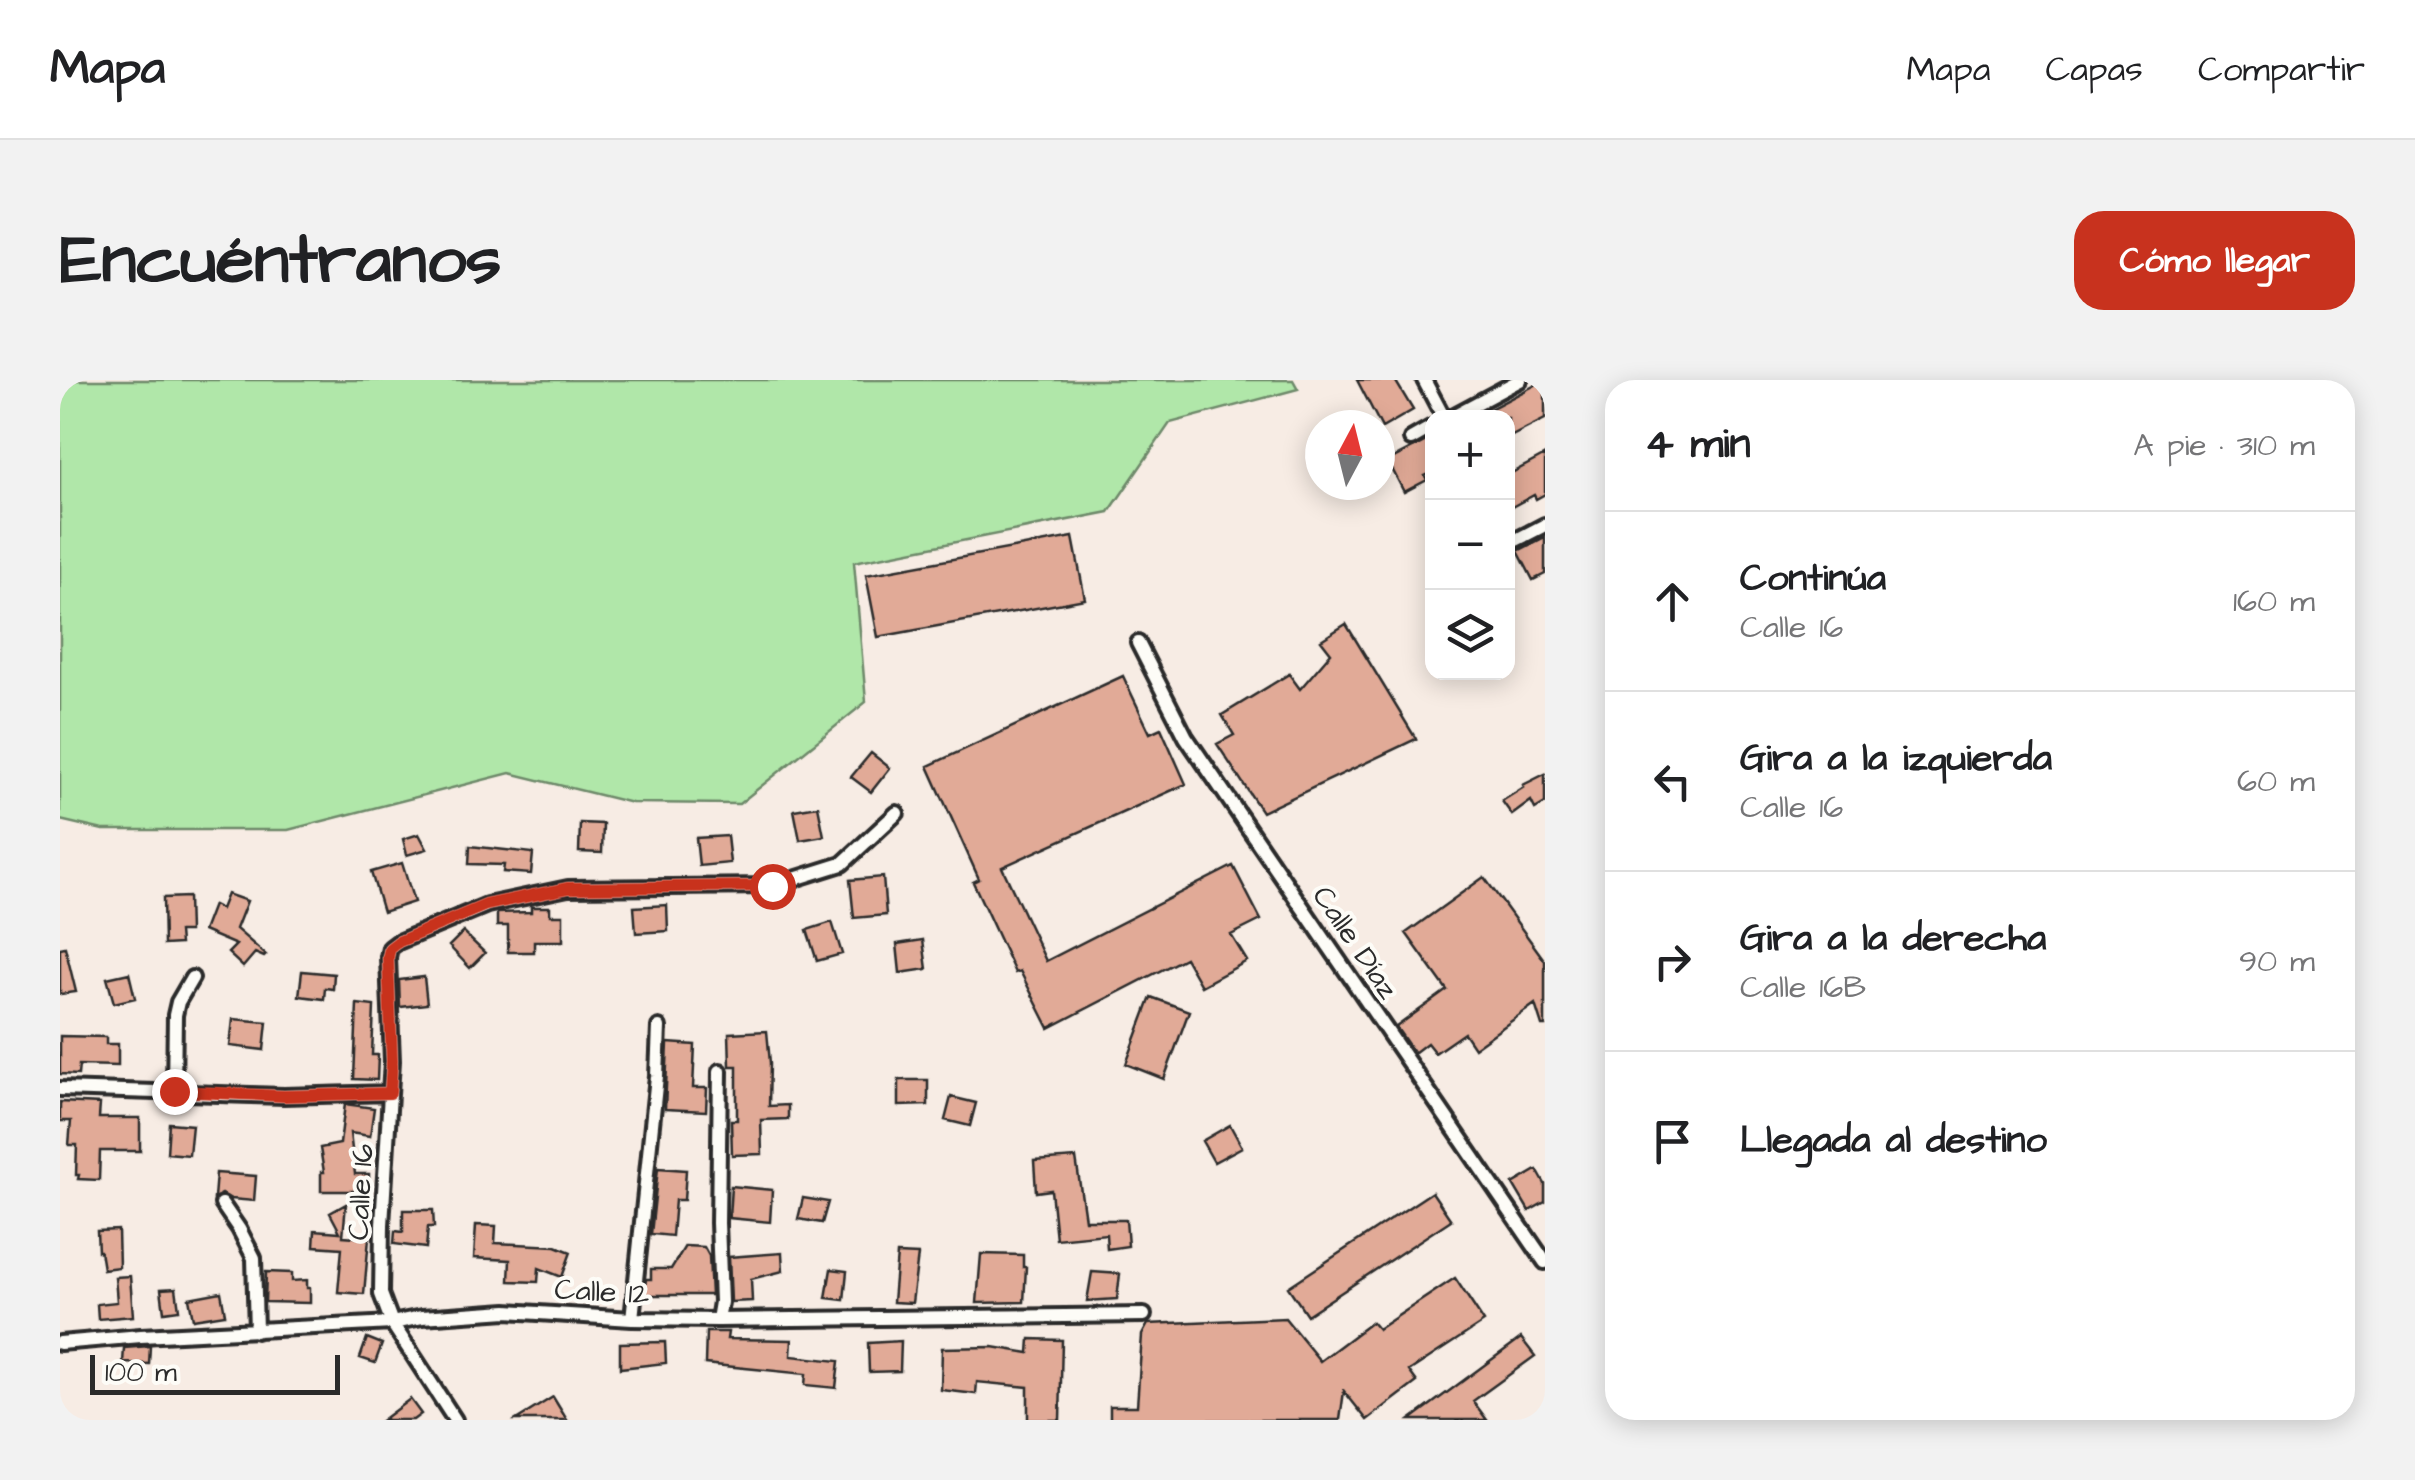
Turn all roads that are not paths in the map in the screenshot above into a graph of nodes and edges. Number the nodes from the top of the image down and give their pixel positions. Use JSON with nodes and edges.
{"nodes":[{"id":1,"x":1424,"y":380,"type":"edge"},
{"id":2,"x":1520,"y":380,"type":"edge"},
{"id":3,"x":1441,"y":410,"type":"edge"},
{"id":4,"x":1462,"y":410,"type":"edge"},
{"id":5,"x":1425,"y":431,"type":"edge"},
{"id":6,"x":1411,"y":439,"type":"dead end"},
{"id":7,"x":1545,"y":525,"type":"edge"},
{"id":8,"x":1516,"y":540,"type":"dead end"},
{"id":9,"x":1138,"y":642,"type":"dead end"},
{"id":10,"x":896,"y":813,"type":"dead end"},
{"id":11,"x":192,"y":978,"type":"dead end"},
{"id":12,"x":659,"y":1027,"type":"dead end"},
{"id":13,"x":720,"y":1072,"type":"dead end"},
{"id":14,"x":60,"y":1089,"type":"edge"},
{"id":15,"x":174,"y":1091,"type":"junction"},
{"id":16,"x":390,"y":1093,"type":"junction"},
{"id":17,"x":222,"y":1204,"type":"dead end"},
{"id":18,"x":1545,"y":1262,"type":"edge"},
{"id":19,"x":1144,"y":1315,"type":"dead end"},
{"id":20,"x":632,"y":1319,"type":"junction"},
{"id":21,"x":718,"y":1320,"type":"junction"},
{"id":22,"x":392,"y":1323,"type":"junction"},
{"id":23,"x":256,"y":1331,"type":"junction"},
{"id":24,"x":60,"y":1343,"type":"edge"},
{"id":25,"x":455,"y":1420,"type":"edge"}],
"edges":[{"from":1,"to":3,"type":"street"},
{"from":2,"to":4,"type":"street"},
{"from":5,"to":6,"type":"street"},
{"from":7,"to":8,"type":"street"},
{"from":9,"to":18,"type":"street","name":"Calle Díaz"},
{"from":10,"to":16,"type":"street","name":"Calle 16"},
{"from":11,"to":15,"type":"street"},
{"from":12,"to":20,"type":"street"},
{"from":13,"to":21,"type":"street"},
{"from":14,"to":15,"type":"street"},
{"from":15,"to":16,"type":"street"},
{"from":16,"to":22,"type":"street","name":"Calle 16"},
{"from":17,"to":23,"type":"street"},
{"from":19,"to":21,"type":"street","name":"Calle 12"},
{"from":20,"to":21,"type":"street","name":"Calle 12"},
{"from":20,"to":22,"type":"street","name":"Calle 12"},
{"from":22,"to":23,"type":"street","name":"Calle 12"},
{"from":22,"to":25,"type":"street","name":"Calle 16"},
{"from":23,"to":24,"type":"street","name":"Calle 12"}]}
